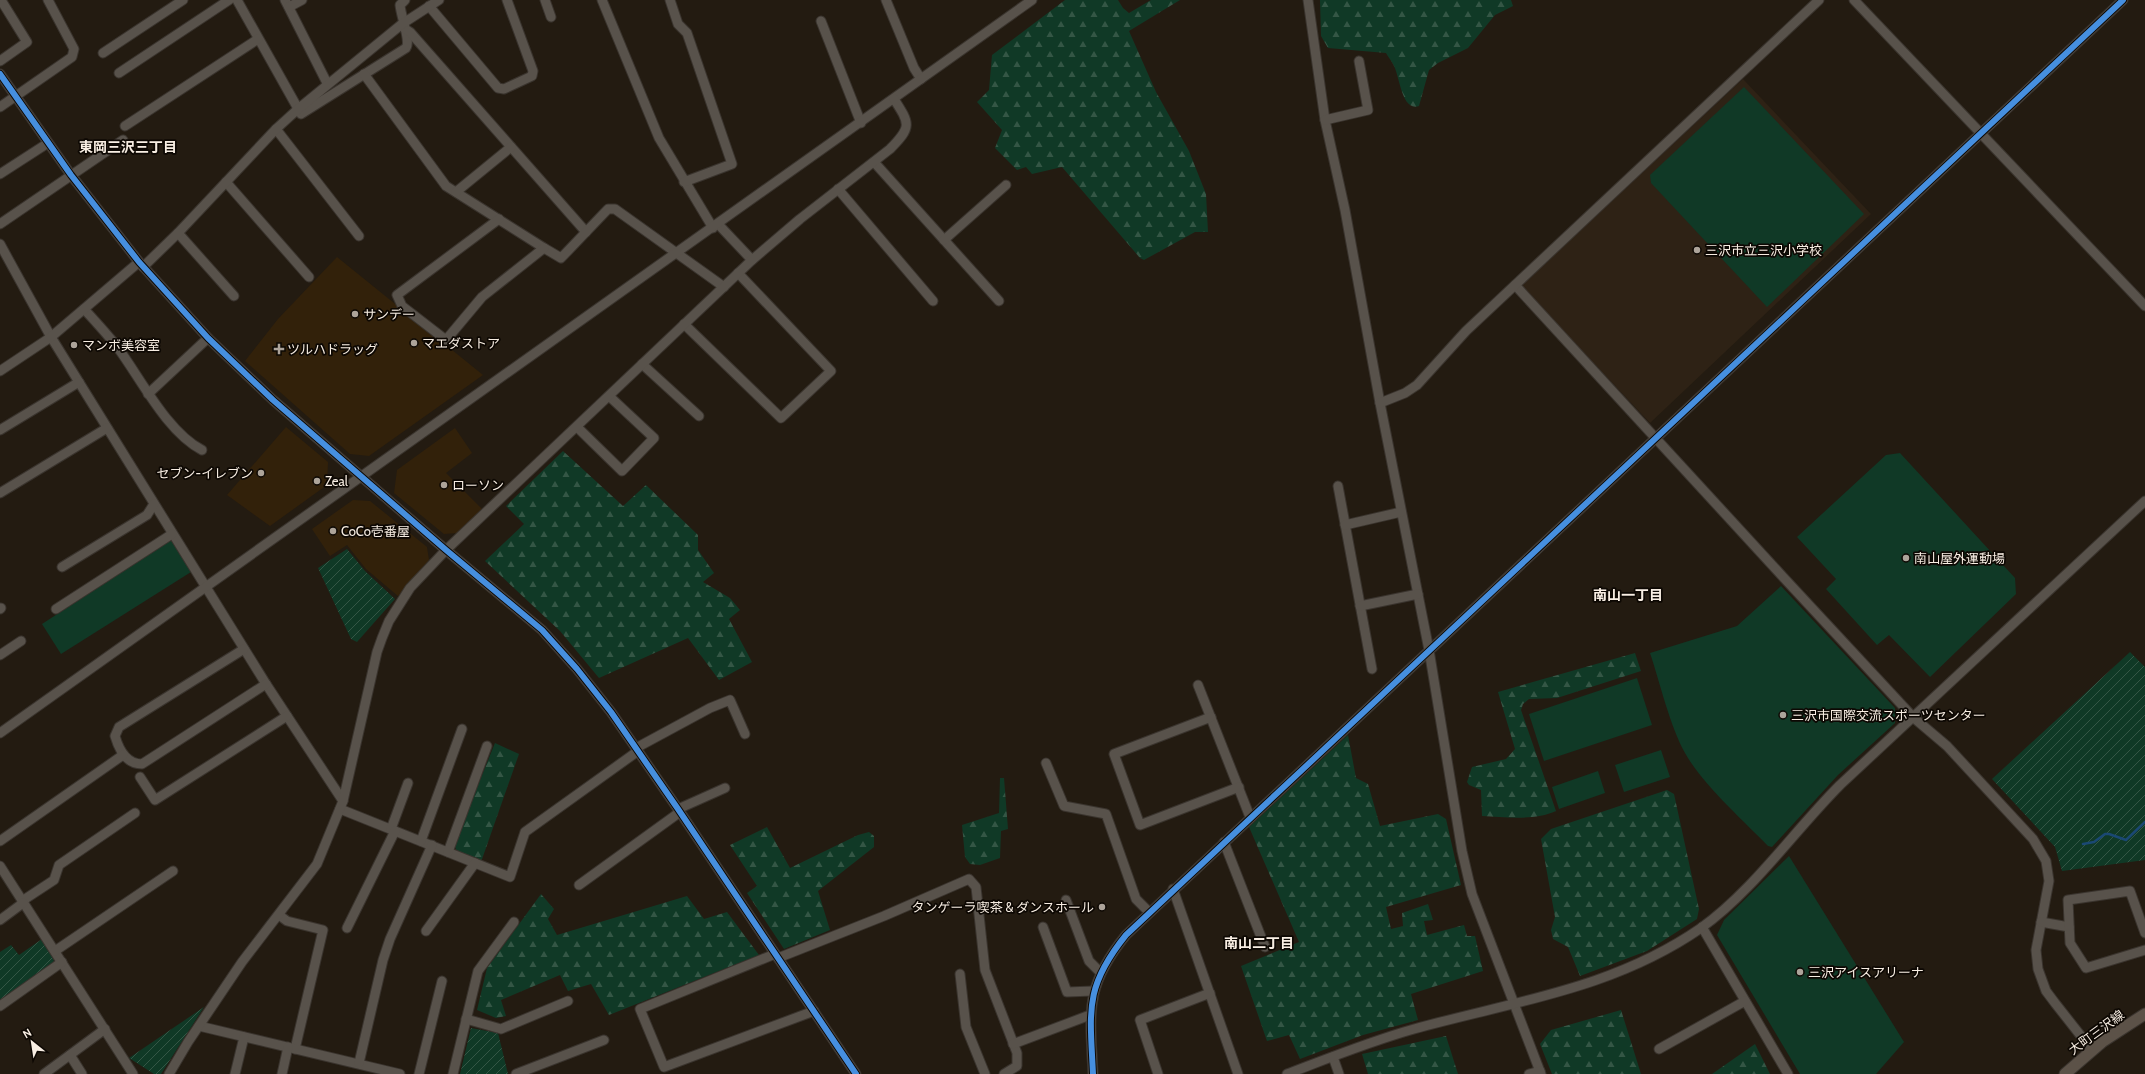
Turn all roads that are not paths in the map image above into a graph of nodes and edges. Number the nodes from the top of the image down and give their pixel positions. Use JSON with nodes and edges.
{"nodes":[{"id":1,"x":1,"y":0,"type":"edge"},
{"id":2,"x":48,"y":0,"type":"edge"},
{"id":3,"x":183,"y":0,"type":"edge"},
{"id":4,"x":229,"y":0,"type":"edge"},
{"id":5,"x":237,"y":0,"type":"edge"},
{"id":6,"x":302,"y":0,"type":"edge"},
{"id":7,"x":405,"y":0,"type":"edge"},
{"id":8,"x":439,"y":0,"type":"edge"},
{"id":9,"x":507,"y":0,"type":"edge"},
{"id":10,"x":544,"y":0,"type":"edge"},
{"id":11,"x":602,"y":0,"type":"edge"},
{"id":12,"x":670,"y":0,"type":"edge"},
{"id":13,"x":886,"y":0,"type":"edge"},
{"id":14,"x":1032,"y":0,"type":"edge"},
{"id":15,"x":1308,"y":0,"type":"edge"},
{"id":16,"x":1819,"y":0,"type":"edge"},
{"id":17,"x":1854,"y":0,"type":"edge"},
{"id":18,"x":2123,"y":0,"type":"edge"},
{"id":19,"x":287,"y":3,"type":"edge"},
{"id":20,"x":429,"y":6,"type":"junction"},
{"id":21,"x":551,"y":17,"type":"dead end"},
{"id":22,"x":821,"y":21,"type":"dead end"},
{"id":23,"x":404,"y":26,"type":"junction"},
{"id":24,"x":258,"y":39,"type":"junction"},
{"id":25,"x":103,"y":53,"type":"dead end"},
{"id":26,"x":0,"y":61,"type":"edge"},
{"id":27,"x":1359,"y":61,"type":"dead end"},
{"id":28,"x":119,"y":73,"type":"dead end"},
{"id":29,"x":0,"y":74,"type":"edge"},
{"id":30,"x":364,"y":74,"type":"junction"},
{"id":31,"x":921,"y":79,"type":"junction"},
{"id":32,"x":327,"y":83,"type":"junction"},
{"id":33,"x":16,"y":97,"type":"junction"},
{"id":34,"x":894,"y":99,"type":"junction"},
{"id":35,"x":0,"y":107,"type":"edge"},
{"id":36,"x":298,"y":109,"type":"junction"},
{"id":37,"x":1325,"y":120,"type":"junction"},
{"id":38,"x":861,"y":123,"type":"junction"},
{"id":39,"x":125,"y":126,"type":"dead end"},
{"id":40,"x":276,"y":129,"type":"junction"},
{"id":41,"x":1980,"y":133,"type":"junction"},
{"id":42,"x":123,"y":140,"type":"dead end"},
{"id":43,"x":48,"y":144,"type":"junction"},
{"id":44,"x":510,"y":147,"type":"junction"},
{"id":45,"x":874,"y":162,"type":"junction"},
{"id":46,"x":0,"y":174,"type":"edge"},
{"id":47,"x":71,"y":176,"type":"junction"},
{"id":48,"x":226,"y":182,"type":"junction"},
{"id":49,"x":684,"y":182,"type":"junction"},
{"id":50,"x":1006,"y":185,"type":"dead end"},
{"id":51,"x":838,"y":189,"type":"junction"},
{"id":52,"x":456,"y":192,"type":"junction"},
{"id":53,"x":499,"y":219,"type":"junction"},
{"id":54,"x":0,"y":224,"type":"edge"},
{"id":55,"x":716,"y":226,"type":"junction"},
{"id":56,"x":586,"y":232,"type":"junction"},
{"id":57,"x":178,"y":233,"type":"junction"},
{"id":58,"x":359,"y":236,"type":"dead end"},
{"id":59,"x":944,"y":240,"type":"junction"},
{"id":60,"x":1,"y":246,"type":"edge"},
{"id":61,"x":544,"y":248,"type":"junction"},
{"id":62,"x":677,"y":253,"type":"junction"},
{"id":63,"x":752,"y":260,"type":"junction"},
{"id":64,"x":141,"y":264,"type":"junction"},
{"id":65,"x":738,"y":273,"type":"junction"},
{"id":66,"x":309,"y":277,"type":"dead end"},
{"id":67,"x":1515,"y":285,"type":"junction"},
{"id":68,"x":724,"y":287,"type":"junction"},
{"id":69,"x":234,"y":296,"type":"dead end"},
{"id":70,"x":933,"y":301,"type":"dead end"},
{"id":71,"x":999,"y":301,"type":"dead end"},
{"id":72,"x":2145,"y":306,"type":"edge"},
{"id":73,"x":84,"y":309,"type":"junction"},
{"id":74,"x":684,"y":324,"type":"junction"},
{"id":75,"x":51,"y":337,"type":"junction"},
{"id":76,"x":208,"y":338,"type":"junction"},
{"id":77,"x":642,"y":364,"type":"junction"},
{"id":78,"x":0,"y":370,"type":"edge"},
{"id":79,"x":79,"y":382,"type":"junction"},
{"id":80,"x":148,"y":394,"type":"junction"},
{"id":81,"x":609,"y":396,"type":"junction"},
{"id":82,"x":1380,"y":403,"type":"junction"},
{"id":83,"x":698,"y":416,"type":"dead end"},
{"id":84,"x":577,"y":427,"type":"junction"},
{"id":85,"x":107,"y":428,"type":"junction"},
{"id":86,"x":0,"y":430,"type":"edge"},
{"id":87,"x":1654,"y":439,"type":"junction"},
{"id":88,"x":202,"y":450,"type":"dead end"},
{"id":89,"x":363,"y":476,"type":"junction"},
{"id":90,"x":1338,"y":486,"type":"dead end"},
{"id":91,"x":0,"y":493,"type":"edge"},
{"id":92,"x":2145,"y":501,"type":"edge"},
{"id":93,"x":154,"y":504,"type":"junction"},
{"id":94,"x":1401,"y":512,"type":"junction"},
{"id":95,"x":1345,"y":525,"type":"junction"},
{"id":96,"x":172,"y":534,"type":"junction"},
{"id":97,"x":446,"y":550,"type":"junction"},
{"id":98,"x":62,"y":567,"type":"dead end"},
{"id":99,"x":205,"y":586,"type":"junction"},
{"id":100,"x":1418,"y":594,"type":"junction"},
{"id":101,"x":1360,"y":606,"type":"junction"},
{"id":102,"x":56,"y":609,"type":"dead end"},
{"id":103,"x":21,"y":640,"type":"dead end"},
{"id":104,"x":244,"y":649,"type":"junction"},
{"id":105,"x":1429,"y":650,"type":"junction"},
{"id":106,"x":0,"y":655,"type":"edge"},
{"id":107,"x":1372,"y":669,"type":"dead end"},
{"id":108,"x":266,"y":684,"type":"junction"},
{"id":109,"x":1198,"y":685,"type":"dead end"},
{"id":110,"x":287,"y":716,"type":"junction"},
{"id":111,"x":1211,"y":717,"type":"junction"},
{"id":112,"x":1914,"y":718,"type":"junction"},
{"id":113,"x":462,"y":730,"type":"dead end"},
{"id":114,"x":0,"y":733,"type":"edge"},
{"id":115,"x":745,"y":734,"type":"dead end"},
{"id":116,"x":487,"y":746,"type":"dead end"},
{"id":117,"x":637,"y":750,"type":"junction"},
{"id":118,"x":123,"y":756,"type":"junction"},
{"id":119,"x":1046,"y":762,"type":"dead end"},
{"id":120,"x":140,"y":777,"type":"dead end"},
{"id":121,"x":408,"y":783,"type":"dead end"},
{"id":122,"x":1239,"y":787,"type":"junction"},
{"id":123,"x":725,"y":788,"type":"dead end"},
{"id":124,"x":342,"y":805,"type":"junction"},
{"id":125,"x":679,"y":811,"type":"junction"},
{"id":126,"x":135,"y":813,"type":"dead end"},
{"id":127,"x":1250,"y":817,"type":"junction"},
{"id":128,"x":393,"y":830,"type":"junction"},
{"id":129,"x":0,"y":841,"type":"edge"},
{"id":130,"x":420,"y":841,"type":"junction"},
{"id":131,"x":1224,"y":842,"type":"junction"},
{"id":132,"x":432,"y":845,"type":"junction"},
{"id":133,"x":448,"y":852,"type":"junction"},
{"id":134,"x":475,"y":863,"type":"junction"},
{"id":135,"x":0,"y":866,"type":"edge"},
{"id":136,"x":173,"y":871,"type":"dead end"},
{"id":137,"x":579,"y":885,"type":"dead end"},
{"id":138,"x":1173,"y":889,"type":"junction"},
{"id":139,"x":1066,"y":900,"type":"dead end"},
{"id":140,"x":22,"y":902,"type":"junction"},
{"id":141,"x":1148,"y":912,"type":"junction"},
{"id":142,"x":279,"y":915,"type":"junction"},
{"id":143,"x":0,"y":920,"type":"edge"},
{"id":144,"x":514,"y":922,"type":"dead end"},
{"id":145,"x":2041,"y":922,"type":"junction"},
{"id":146,"x":1043,"y":927,"type":"dead end"},
{"id":147,"x":1702,"y":927,"type":"junction"},
{"id":148,"x":2069,"y":927,"type":"junction"},
{"id":149,"x":347,"y":928,"type":"dead end"},
{"id":150,"x":426,"y":930,"type":"dead end"},
{"id":151,"x":2145,"y":933,"type":"edge"},
{"id":152,"x":1265,"y":947,"type":"dead end"},
{"id":153,"x":2145,"y":950,"type":"edge"},
{"id":154,"x":55,"y":951,"type":"junction"},
{"id":155,"x":776,"y":956,"type":"junction"},
{"id":156,"x":62,"y":962,"type":"junction"},
{"id":157,"x":1100,"y":972,"type":"junction"},
{"id":158,"x":960,"y":974,"type":"dead end"},
{"id":159,"x":442,"y":981,"type":"dead end"},
{"id":160,"x":1093,"y":990,"type":"junction"},
{"id":161,"x":1210,"y":993,"type":"junction"},
{"id":162,"x":568,"y":1001,"type":"dead end"},
{"id":163,"x":1744,"y":1001,"type":"junction"},
{"id":164,"x":1514,"y":1004,"type":"junction"},
{"id":165,"x":0,"y":1006,"type":"edge"},
{"id":166,"x":814,"y":1011,"type":"junction"},
{"id":167,"x":2145,"y":1014,"type":"edge"},
{"id":168,"x":1090,"y":1015,"type":"junction"},
{"id":169,"x":466,"y":1019,"type":"junction"},
{"id":170,"x":199,"y":1026,"type":"junction"},
{"id":171,"x":105,"y":1029,"type":"junction"},
{"id":172,"x":244,"y":1036,"type":"junction"},
{"id":173,"x":604,"y":1040,"type":"dead end"},
{"id":174,"x":1013,"y":1044,"type":"junction"},
{"id":175,"x":292,"y":1048,"type":"junction"},
{"id":176,"x":1659,"y":1049,"type":"dead end"},
{"id":177,"x":2092,"y":1050,"type":"junction"},
{"id":178,"x":70,"y":1055,"type":"junction"},
{"id":179,"x":1333,"y":1057,"type":"junction"},
{"id":180,"x":363,"y":1068,"type":"edge"},
{"id":181,"x":1540,"y":1072,"type":"edge"},
{"id":182,"x":44,"y":1074,"type":"edge"},
{"id":183,"x":82,"y":1074,"type":"edge"},
{"id":184,"x":133,"y":1074,"type":"edge"},
{"id":185,"x":169,"y":1074,"type":"edge"},
{"id":186,"x":235,"y":1074,"type":"edge"},
{"id":187,"x":282,"y":1074,"type":"edge"},
{"id":188,"x":400,"y":1074,"type":"edge"},
{"id":189,"x":420,"y":1074,"type":"edge"},
{"id":190,"x":454,"y":1074,"type":"edge"},
{"id":191,"x":516,"y":1074,"type":"edge"},
{"id":192,"x":856,"y":1074,"type":"edge"},
{"id":193,"x":985,"y":1074,"type":"edge"},
{"id":194,"x":1004,"y":1074,"type":"edge"},
{"id":195,"x":1093,"y":1074,"type":"edge"},
{"id":196,"x":1158,"y":1074,"type":"edge"},
{"id":197,"x":1238,"y":1074,"type":"edge"},
{"id":198,"x":1287,"y":1074,"type":"edge"},
{"id":199,"x":1339,"y":1074,"type":"edge"},
{"id":200,"x":1529,"y":1074,"type":"edge"},
{"id":201,"x":1788,"y":1074,"type":"edge"},
{"id":202,"x":2065,"y":1074,"type":"edge"}],
"edges":[{"from":1,"to":26,"type":"street"},
{"from":2,"to":33,"type":"street"},
{"from":3,"to":25,"type":"street"},
{"from":4,"to":28,"type":"street"},
{"from":5,"to":24,"type":"street"},
{"from":6,"to":19,"type":"street"},
{"from":7,"to":23,"type":"street"},
{"from":8,"to":20,"type":"street"},
{"from":9,"to":20,"type":"street"},
{"from":10,"to":21,"type":"street"},
{"from":11,"to":49,"type":"street"},
{"from":12,"to":49,"type":"street"},
{"from":13,"to":31,"type":"street"},
{"from":14,"to":31,"type":"street"},
{"from":15,"to":37,"type":"street"},
{"from":16,"to":67,"type":"street"},
{"from":17,"to":41,"type":"street"},
{"from":18,"to":41,"type":"street"},
{"from":19,"to":32,"type":"street"},
{"from":20,"to":23,"type":"street"},
{"from":22,"to":38,"type":"street"},
{"from":23,"to":30,"type":"street"},
{"from":23,"to":32,"type":"street"},
{"from":23,"to":44,"type":"street"},
{"from":24,"to":36,"type":"street"},
{"from":24,"to":39,"type":"street"},
{"from":27,"to":37,"type":"street"},
{"from":29,"to":33,"type":"street"},
{"from":30,"to":36,"type":"street"},
{"from":30,"to":52,"type":"street"},
{"from":31,"to":34,"type":"street"},
{"from":32,"to":36,"type":"street"},
{"from":33,"to":35,"type":"street"},
{"from":33,"to":43,"type":"street"},
{"from":34,"to":38,"type":"street"},
{"from":34,"to":45,"type":"street"},
{"from":36,"to":40,"type":"street"},
{"from":37,"to":82,"type":"street"},
{"from":38,"to":55,"type":"street"},
{"from":40,"to":48,"type":"street"},
{"from":40,"to":58,"type":"street"},
{"from":41,"to":72,"type":"street"},
{"from":41,"to":87,"type":"street"},
{"from":42,"to":47,"type":"street"},
{"from":43,"to":46,"type":"street"},
{"from":43,"to":47,"type":"street"},
{"from":44,"to":52,"type":"street"},
{"from":44,"to":56,"type":"street"},
{"from":45,"to":51,"type":"street"},
{"from":45,"to":59,"type":"street"},
{"from":47,"to":54,"type":"street"},
{"from":47,"to":64,"type":"street"},
{"from":48,"to":57,"type":"street"},
{"from":48,"to":66,"type":"street"},
{"from":49,"to":55,"type":"street"},
{"from":50,"to":59,"type":"street"},
{"from":51,"to":63,"type":"street"},
{"from":51,"to":70,"type":"street"},
{"from":52,"to":53,"type":"street"},
{"from":53,"to":61,"type":"street"},
{"from":53,"to":61,"type":"street"},
{"from":55,"to":62,"type":"street"},
{"from":55,"to":63,"type":"street"},
{"from":56,"to":61,"type":"street"},
{"from":56,"to":62,"type":"street"},
{"from":57,"to":64,"type":"street"},
{"from":57,"to":69,"type":"street"},
{"from":59,"to":71,"type":"street"},
{"from":60,"to":75,"type":"street"},
{"from":62,"to":68,"type":"street"},
{"from":62,"to":89,"type":"street"},
{"from":63,"to":65,"type":"street"},
{"from":64,"to":73,"type":"street"},
{"from":64,"to":76,"type":"street"},
{"from":65,"to":68,"type":"street"},
{"from":65,"to":74,"type":"street"},
{"from":67,"to":82,"type":"street"},
{"from":67,"to":87,"type":"street"},
{"from":68,"to":74,"type":"street"},
{"from":73,"to":75,"type":"street"},
{"from":73,"to":80,"type":"street"},
{"from":74,"to":77,"type":"street"},
{"from":75,"to":78,"type":"street"},
{"from":75,"to":79,"type":"street"},
{"from":76,"to":80,"type":"street"},
{"from":76,"to":89,"type":"street"},
{"from":77,"to":81,"type":"street"},
{"from":77,"to":83,"type":"street"},
{"from":79,"to":85,"type":"street"},
{"from":79,"to":86,"type":"street"},
{"from":80,"to":88,"type":"street"},
{"from":81,"to":84,"type":"street"},
{"from":81,"to":84,"type":"street"},
{"from":82,"to":94,"type":"street"},
{"from":84,"to":97,"type":"street"},
{"from":85,"to":91,"type":"street"},
{"from":85,"to":93,"type":"street"},
{"from":87,"to":105,"type":"street"},
{"from":87,"to":112,"type":"street"},
{"from":89,"to":97,"type":"street"},
{"from":89,"to":99,"type":"street"},
{"from":90,"to":95,"type":"street"},
{"from":92,"to":112,"type":"street"},
{"from":93,"to":96,"type":"street"},
{"from":93,"to":98,"type":"street"},
{"from":94,"to":95,"type":"street"},
{"from":94,"to":100,"type":"street"},
{"from":95,"to":101,"type":"street"},
{"from":96,"to":99,"type":"street"},
{"from":96,"to":102,"type":"street"},
{"from":97,"to":117,"type":"street"},
{"from":97,"to":124,"type":"street"},
{"from":99,"to":104,"type":"street"},
{"from":99,"to":114,"type":"street"},
{"from":100,"to":101,"type":"street"},
{"from":100,"to":105,"type":"street"},
{"from":101,"to":107,"type":"street"},
{"from":103,"to":106,"type":"street"},
{"from":104,"to":108,"type":"street"},
{"from":104,"to":118,"type":"street"},
{"from":105,"to":127,"type":"street"},
{"from":105,"to":164,"type":"street"},
{"from":108,"to":110,"type":"street"},
{"from":108,"to":118,"type":"street"},
{"from":109,"to":111,"type":"street"},
{"from":110,"to":120,"type":"street"},
{"from":110,"to":124,"type":"street"},
{"from":111,"to":122,"type":"street"},
{"from":111,"to":122,"type":"street"},
{"from":112,"to":145,"type":"street"},
{"from":112,"to":147,"type":"street"},
{"from":113,"to":130,"type":"street"},
{"from":115,"to":117,"type":"street"},
{"from":116,"to":133,"type":"street"},
{"from":117,"to":125,"type":"street"},
{"from":117,"to":134,"type":"street"},
{"from":118,"to":129,"type":"street"},
{"from":119,"to":141,"type":"street"},
{"from":121,"to":128,"type":"street"},
{"from":122,"to":127,"type":"street"},
{"from":123,"to":125,"type":"street"},
{"from":124,"to":128,"type":"street"},
{"from":124,"to":142,"type":"street"},
{"from":125,"to":137,"type":"street"},
{"from":125,"to":155,"type":"street"},
{"from":126,"to":140,"type":"street"},
{"from":127,"to":131,"type":"street"},
{"from":128,"to":130,"type":"street"},
{"from":128,"to":149,"type":"street"},
{"from":130,"to":132,"type":"street"},
{"from":131,"to":138,"type":"street"},
{"from":131,"to":152,"type":"street"},
{"from":132,"to":133,"type":"street"},
{"from":132,"to":180,"type":"street"},
{"from":133,"to":134,"type":"street"},
{"from":134,"to":150,"type":"street"},
{"from":135,"to":140,"type":"street"},
{"from":136,"to":154,"type":"street"},
{"from":138,"to":141,"type":"street"},
{"from":138,"to":161,"type":"street"},
{"from":139,"to":157,"type":"street"},
{"from":140,"to":143,"type":"street"},
{"from":140,"to":154,"type":"street"},
{"from":141,"to":157,"type":"street"},
{"from":142,"to":170,"type":"street"},
{"from":142,"to":175,"type":"street"},
{"from":144,"to":169,"type":"street"},
{"from":145,"to":148,"type":"street"},
{"from":145,"to":177,"type":"street"},
{"from":146,"to":160,"type":"street"},
{"from":147,"to":163,"type":"street"},
{"from":147,"to":164,"type":"street"},
{"from":148,"to":151,"type":"street"},
{"from":148,"to":153,"type":"street"},
{"from":154,"to":156,"type":"street"},
{"from":155,"to":166,"type":"street"},
{"from":155,"to":166,"type":"street"},
{"from":155,"to":174,"type":"street"},
{"from":156,"to":165,"type":"street"},
{"from":156,"to":171,"type":"street"},
{"from":157,"to":160,"type":"street"},
{"from":158,"to":193,"type":"street"},
{"from":159,"to":189,"type":"street"},
{"from":160,"to":168,"type":"street"},
{"from":161,"to":196,"type":"street"},
{"from":161,"to":197,"type":"street"},
{"from":162,"to":169,"type":"street"},
{"from":163,"to":176,"type":"street"},
{"from":163,"to":201,"type":"street"},
{"from":164,"to":179,"type":"street"},
{"from":164,"to":181,"type":"street"},
{"from":166,"to":192,"type":"street"},
{"from":167,"to":177,"type":"main road","name":"大町三沢線"},
{"from":168,"to":174,"type":"street"},
{"from":168,"to":195,"type":"street"},
{"from":169,"to":190,"type":"street"},
{"from":170,"to":172,"type":"street"},
{"from":170,"to":185,"type":"street"},
{"from":171,"to":178,"type":"street"},
{"from":171,"to":184,"type":"street"},
{"from":172,"to":175,"type":"street"},
{"from":172,"to":186,"type":"street"},
{"from":173,"to":191,"type":"street"},
{"from":174,"to":194,"type":"street"},
{"from":175,"to":180,"type":"street"},
{"from":175,"to":187,"type":"street"},
{"from":177,"to":202,"type":"main road","name":"大町三沢線"},
{"from":178,"to":182,"type":"street"},
{"from":178,"to":183,"type":"street"},
{"from":179,"to":198,"type":"street"},
{"from":179,"to":199,"type":"street"},
{"from":180,"to":188,"type":"street"},
{"from":181,"to":200,"type":"street"}]}
